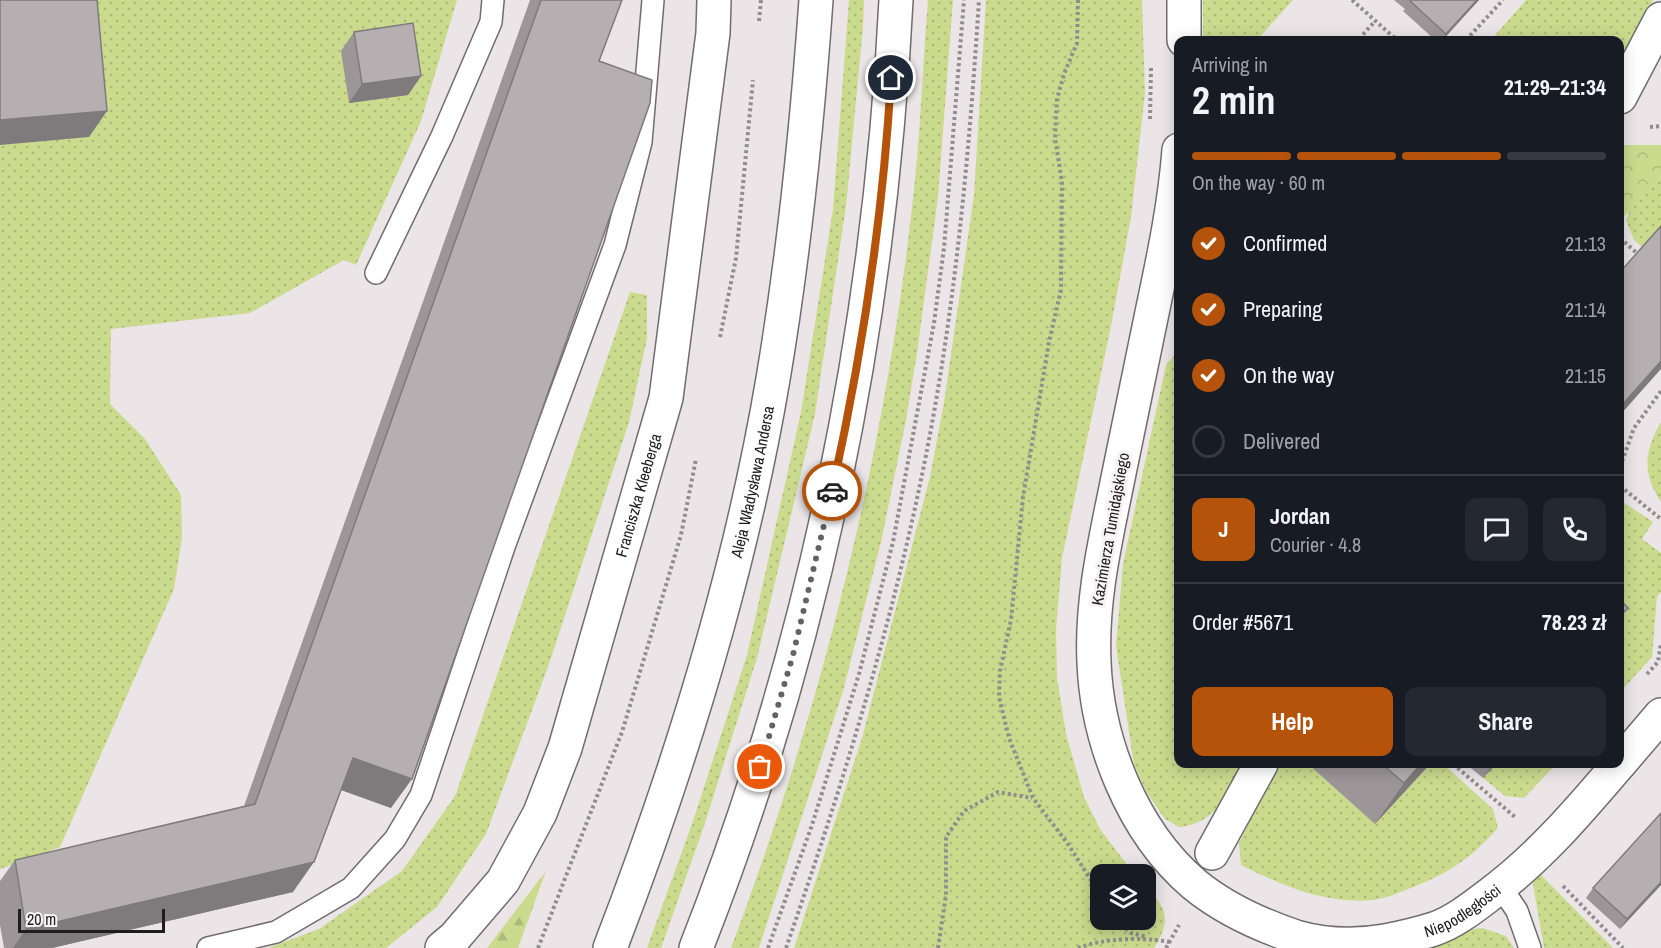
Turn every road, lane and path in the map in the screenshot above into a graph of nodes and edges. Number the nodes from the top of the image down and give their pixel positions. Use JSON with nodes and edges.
{"nodes":[{"id":1,"x":493,"y":0,"type":"edge"},
{"id":2,"x":653,"y":0,"type":"edge"},
{"id":3,"x":714,"y":0,"type":"edge"},
{"id":4,"x":816,"y":0,"type":"edge"},
{"id":5,"x":896,"y":0,"type":"edge"},
{"id":6,"x":964,"y":0,"type":"edge"},
{"id":7,"x":979,"y":0,"type":"edge"},
{"id":8,"x":1078,"y":0,"type":"edge"},
{"id":9,"x":1184,"y":0,"type":"edge"},
{"id":10,"x":1352,"y":0,"type":"edge"},
{"id":11,"x":1503,"y":0,"type":"edge"},
{"id":12,"x":1661,"y":19,"type":"edge"},
{"id":13,"x":1375,"y":21,"type":"junction"},
{"id":14,"x":1184,"y":36,"type":"edge"},
{"id":15,"x":1362,"y":36,"type":"edge"},
{"id":16,"x":1392,"y":36,"type":"edge"},
{"id":17,"x":1470,"y":36,"type":"edge"},
{"id":18,"x":1624,"y":89,"type":"edge"},
{"id":19,"x":1174,"y":188,"type":"edge"},
{"id":20,"x":1624,"y":242,"type":"edge"},
{"id":21,"x":1645,"y":260,"type":"edge"},
{"id":22,"x":376,"y":273,"type":"dead end"},
{"id":23,"x":1661,"y":391,"type":"edge"},
{"id":24,"x":1624,"y":456,"type":"edge"},
{"id":25,"x":1624,"y":489,"type":"edge"},
{"id":26,"x":1661,"y":519,"type":"edge"},
{"id":27,"x":1661,"y":715,"type":"edge"},
{"id":28,"x":1624,"y":758,"type":"edge"},
{"id":29,"x":1259,"y":768,"type":"edge"},
{"id":30,"x":1457,"y":768,"type":"edge"},
{"id":31,"x":1616,"y":768,"type":"edge"},
{"id":32,"x":1033,"y":798,"type":"junction"},
{"id":33,"x":1522,"y":809,"type":"dead end"},
{"id":34,"x":1515,"y":817,"type":"junction"},
{"id":35,"x":1508,"y":826,"type":"dead end"},
{"id":36,"x":1212,"y":853,"type":"joint"},
{"id":37,"x":1090,"y":879,"type":"edge"},
{"id":38,"x":1558,"y":881,"type":"dead end"},
{"id":39,"x":1195,"y":884,"type":"junction"},
{"id":40,"x":1501,"y":886,"type":"junction"},
{"id":41,"x":1182,"y":920,"type":"dead end"},
{"id":42,"x":1128,"y":930,"type":"edge"},
{"id":43,"x":1150,"y":939,"type":"junction"},
{"id":44,"x":1170,"y":942,"type":"junction"},
{"id":45,"x":1303,"y":944,"type":"edge"},
{"id":46,"x":208,"y":948,"type":"edge"},
{"id":47,"x":442,"y":948,"type":"edge"},
{"id":48,"x":610,"y":948,"type":"edge"},
{"id":49,"x":696,"y":948,"type":"edge"},
{"id":50,"x":768,"y":948,"type":"edge"},
{"id":51,"x":786,"y":948,"type":"edge"},
{"id":52,"x":938,"y":948,"type":"edge"},
{"id":53,"x":1078,"y":948,"type":"edge"},
{"id":54,"x":1166,"y":948,"type":"edge"},
{"id":55,"x":1530,"y":948,"type":"edge"},
{"id":56,"x":1623,"y":948,"type":"edge"}],
"edges":[{"from":1,"to":22,"type":"lane"},
{"from":2,"to":46,"type":"lane"},
{"from":3,"to":47,"type":"street","name":"Franciszka Kleeberga"},
{"from":4,"to":48,"type":"street","name":"Aleja Władysława Andersa"},
{"from":5,"to":49,"type":"street"},
{"from":6,"to":50,"type":"path"},
{"from":7,"to":51,"type":"path"},
{"from":8,"to":32,"type":"path"},
{"from":9,"to":14,"type":"street"},
{"from":10,"to":13,"type":"path"},
{"from":11,"to":17,"type":"path"},
{"from":12,"to":18,"type":"street"},
{"from":13,"to":15,"type":"path"},
{"from":13,"to":16,"type":"path"},
{"from":19,"to":39,"type":"street","name":"Kazimierza Tumidajskiego"},
{"from":20,"to":21,"type":"path"},
{"from":23,"to":24,"type":"path"},
{"from":25,"to":26,"type":"path"},
{"from":27,"to":28,"type":"street","name":"Niepodległości"},
{"from":29,"to":36,"type":"street"},
{"from":30,"to":34,"type":"path"},
{"from":31,"to":40,"type":"street","name":"Niepodległości"},
{"from":32,"to":37,"type":"path"},
{"from":32,"to":52,"type":"path"},
{"from":33,"to":34,"type":"path"},
{"from":34,"to":35,"type":"path"},
{"from":36,"to":39,"type":"lane"},
{"from":38,"to":56,"type":"path"},
{"from":39,"to":45,"type":"street","name":"Niepodległości"},
{"from":40,"to":45,"type":"street","name":"Niepodległości"},
{"from":40,"to":55,"type":"lane"},
{"from":41,"to":44,"type":"path"},
{"from":42,"to":43,"type":"path"},
{"from":43,"to":44,"type":"path"},
{"from":43,"to":53,"type":"path"},
{"from":44,"to":54,"type":"path"}]}
